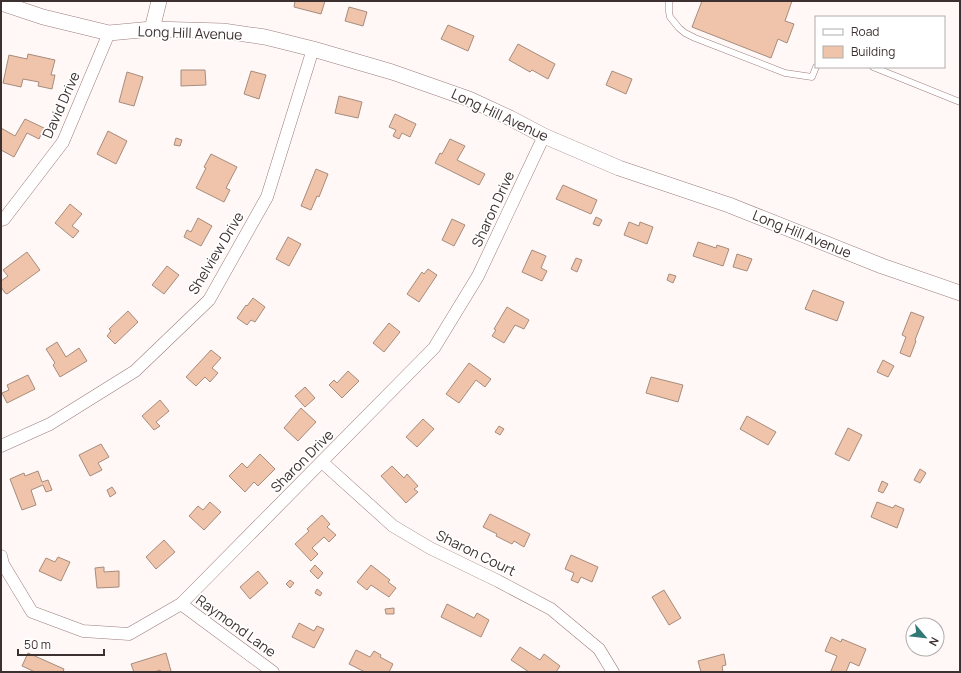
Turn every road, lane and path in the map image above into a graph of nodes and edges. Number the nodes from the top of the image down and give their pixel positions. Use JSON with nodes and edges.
{"nodes":[{"id":1,"x":159,"y":1,"type":"edge"},
{"id":2,"x":669,"y":1,"type":"edge"},
{"id":3,"x":1,"y":3,"type":"edge"},
{"id":4,"x":152,"y":29,"type":"junction"},
{"id":5,"x":109,"y":33,"type":"junction"},
{"id":6,"x":313,"y":49,"type":"junction"},
{"id":7,"x":816,"y":68,"type":"edge"},
{"id":8,"x":875,"y":68,"type":"edge"},
{"id":9,"x":960,"y":102,"type":"edge"},
{"id":10,"x":544,"y":136,"type":"junction"},
{"id":11,"x":1,"y":220,"type":"edge"},
{"id":12,"x":960,"y":293,"type":"edge"},
{"id":13,"x":1,"y":446,"type":"edge"},
{"id":14,"x":322,"y":462,"type":"junction"},
{"id":15,"x":1,"y":556,"type":"edge"},
{"id":16,"x":181,"y":604,"type":"junction"},
{"id":17,"x":273,"y":672,"type":"edge"},
{"id":18,"x":613,"y":672,"type":"edge"}],
"edges":[{"from":1,"to":4,"type":"street"},
{"from":2,"to":7,"type":"lane"},
{"from":3,"to":5,"type":"street","name":"Long Hill Avenue"},
{"from":4,"to":5,"type":"street","name":"Long Hill Avenue"},
{"from":4,"to":6,"type":"street","name":"Long Hill Avenue"},
{"from":5,"to":11,"type":"street","name":"David Drive"},
{"from":6,"to":10,"type":"street","name":"Long Hill Avenue"},
{"from":6,"to":13,"type":"street","name":"Shelview Drive"},
{"from":8,"to":9,"type":"lane"},
{"from":10,"to":12,"type":"street","name":"Long Hill Avenue"},
{"from":10,"to":14,"type":"street","name":"Sharon Drive"},
{"from":14,"to":16,"type":"street","name":"Sharon Drive"},
{"from":14,"to":18,"type":"street","name":"Sharon Court"},
{"from":15,"to":16,"type":"street","name":"Sharon Drive"},
{"from":16,"to":17,"type":"street","name":"Raymond Lane"}]}
